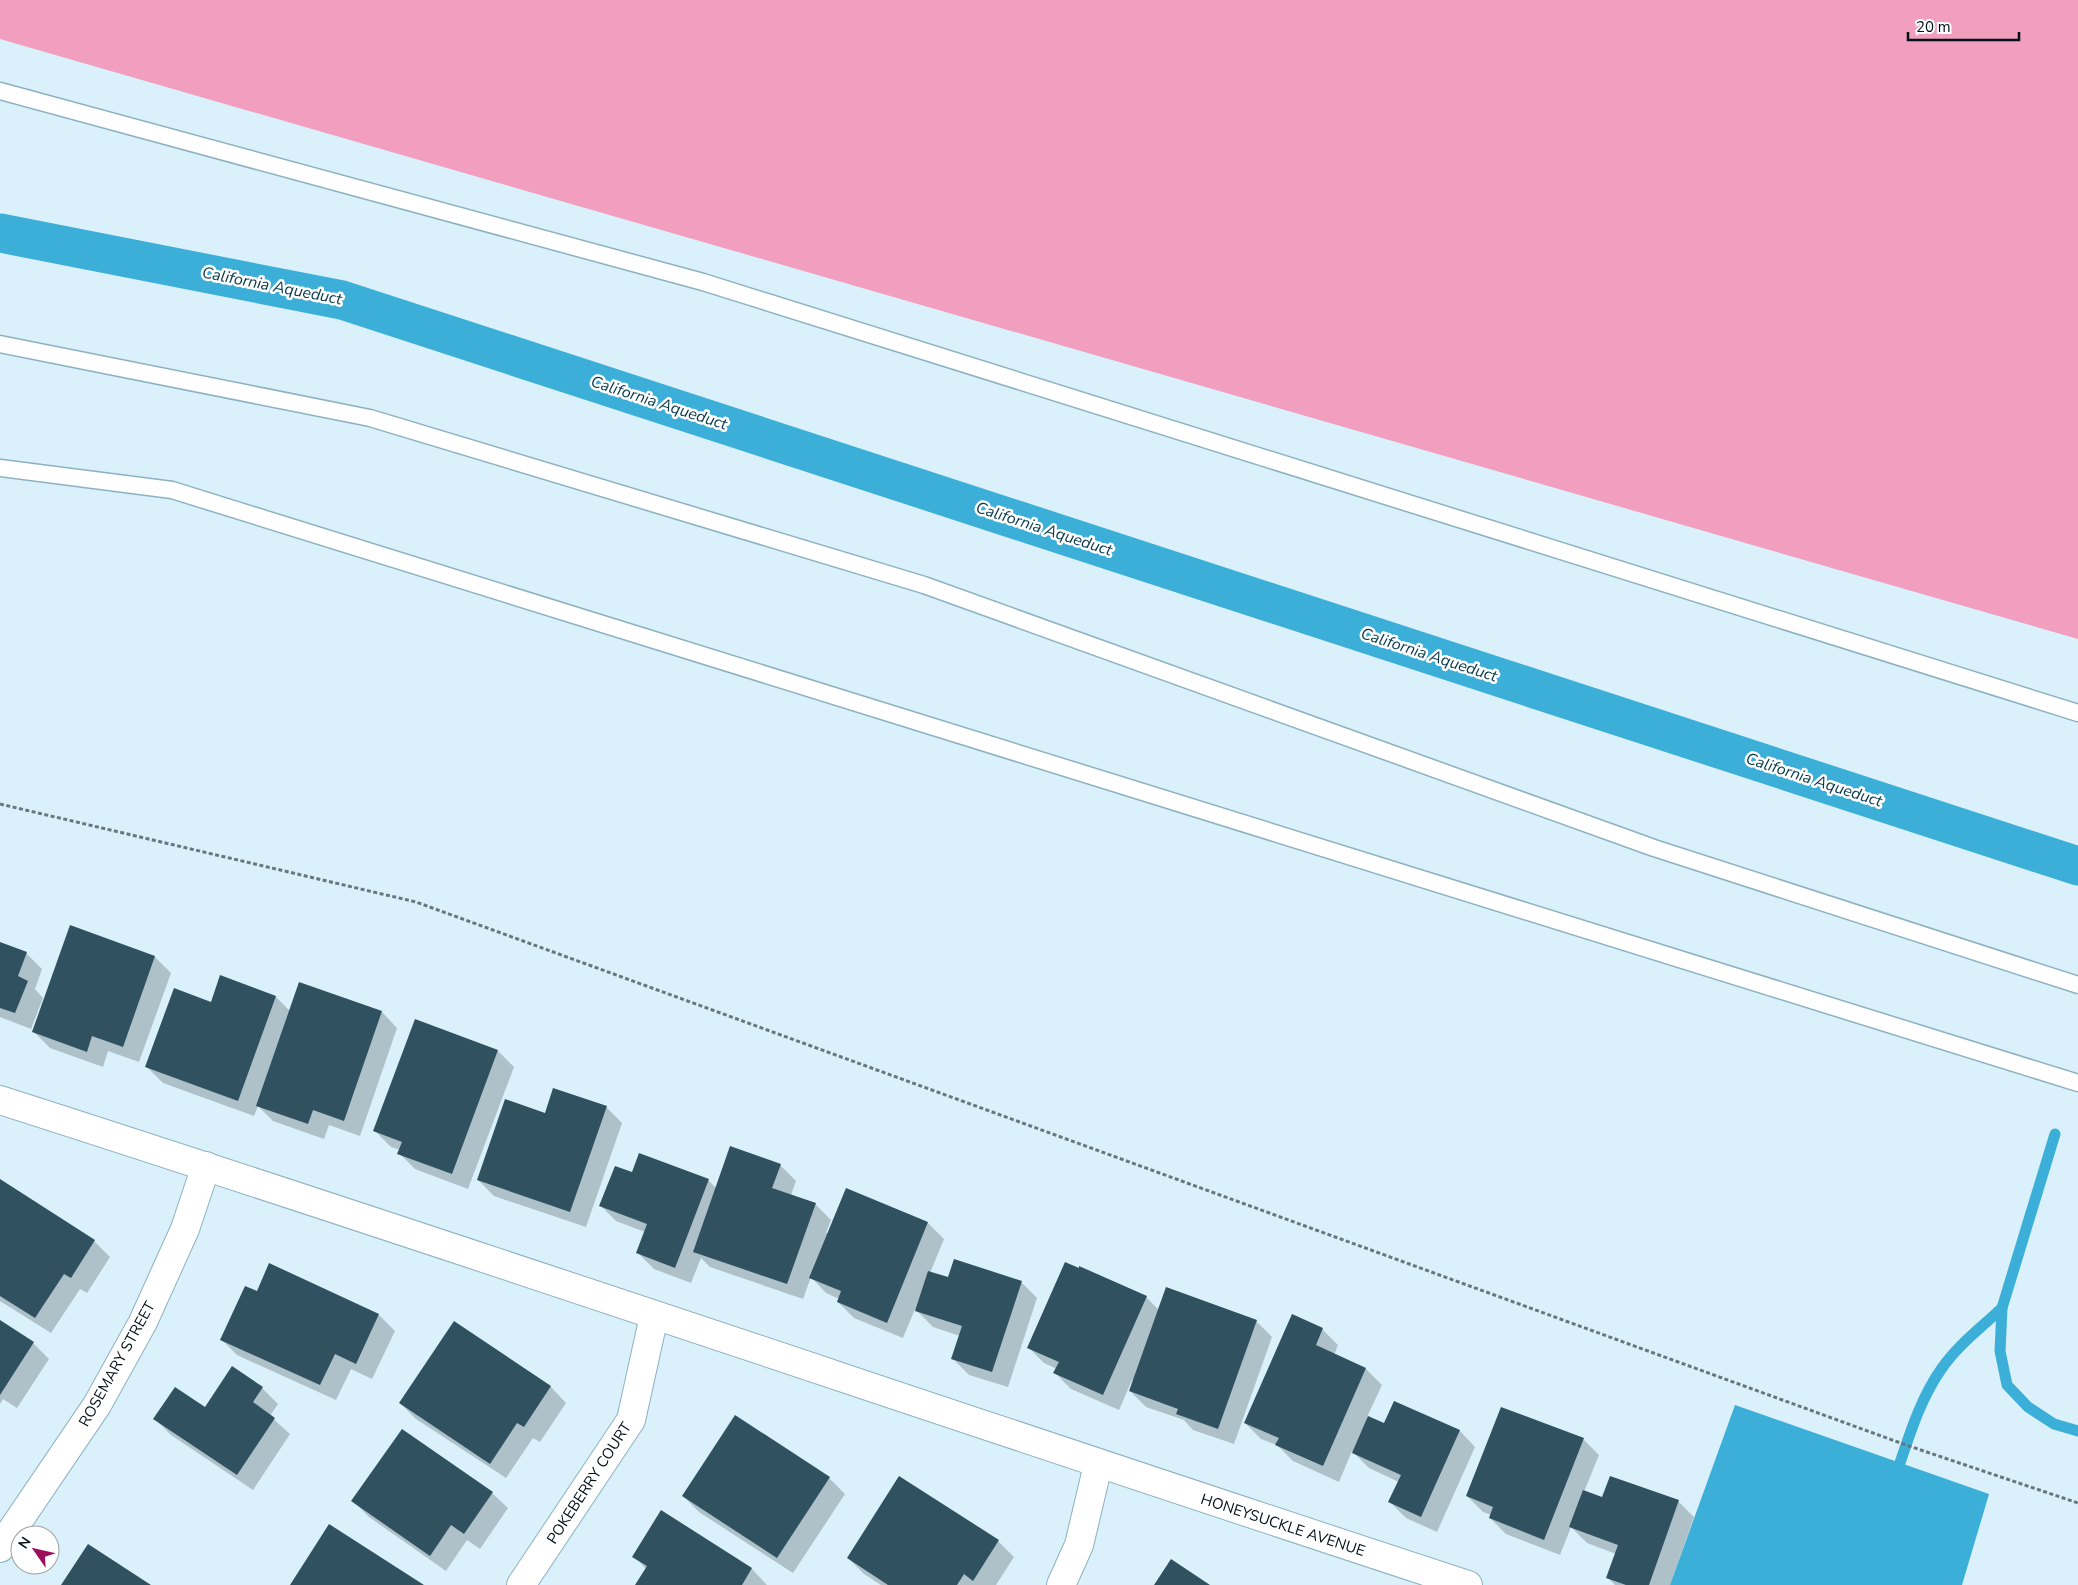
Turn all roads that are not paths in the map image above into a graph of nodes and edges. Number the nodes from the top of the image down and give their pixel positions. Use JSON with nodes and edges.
{"nodes":[{"id":1,"x":0,"y":92,"type":"edge"},
{"id":2,"x":0,"y":344,"type":"edge"},
{"id":3,"x":0,"y":468,"type":"edge"},
{"id":4,"x":2078,"y":713,"type":"edge"},
{"id":5,"x":2078,"y":985,"type":"edge"},
{"id":6,"x":2078,"y":1083,"type":"edge"},
{"id":7,"x":0,"y":1100,"type":"edge"},
{"id":8,"x":206,"y":1166,"type":"junction"},
{"id":9,"x":654,"y":1316,"type":"junction"},
{"id":10,"x":1098,"y":1465,"type":"junction"},
{"id":11,"x":0,"y":1548,"type":"edge"},
{"id":12,"x":521,"y":1585,"type":"edge"},
{"id":13,"x":1061,"y":1585,"type":"edge"},
{"id":14,"x":1468,"y":1585,"type":"edge"}],
"edges":[{"from":1,"to":4,"type":"lane"},
{"from":2,"to":5,"type":"lane"},
{"from":3,"to":6,"type":"lane"},
{"from":7,"to":8,"type":"street","name":"HONEYSUCKLE AVENUE"},
{"from":8,"to":9,"type":"street","name":"HONEYSUCKLE AVENUE"},
{"from":8,"to":11,"type":"street","name":"ROSEMARY STREET"},
{"from":9,"to":10,"type":"street","name":"HONEYSUCKLE AVENUE"},
{"from":9,"to":12,"type":"street","name":"POKEBERRY COURT"},
{"from":10,"to":13,"type":"street"},
{"from":10,"to":14,"type":"street","name":"HONEYSUCKLE AVENUE"}]}
